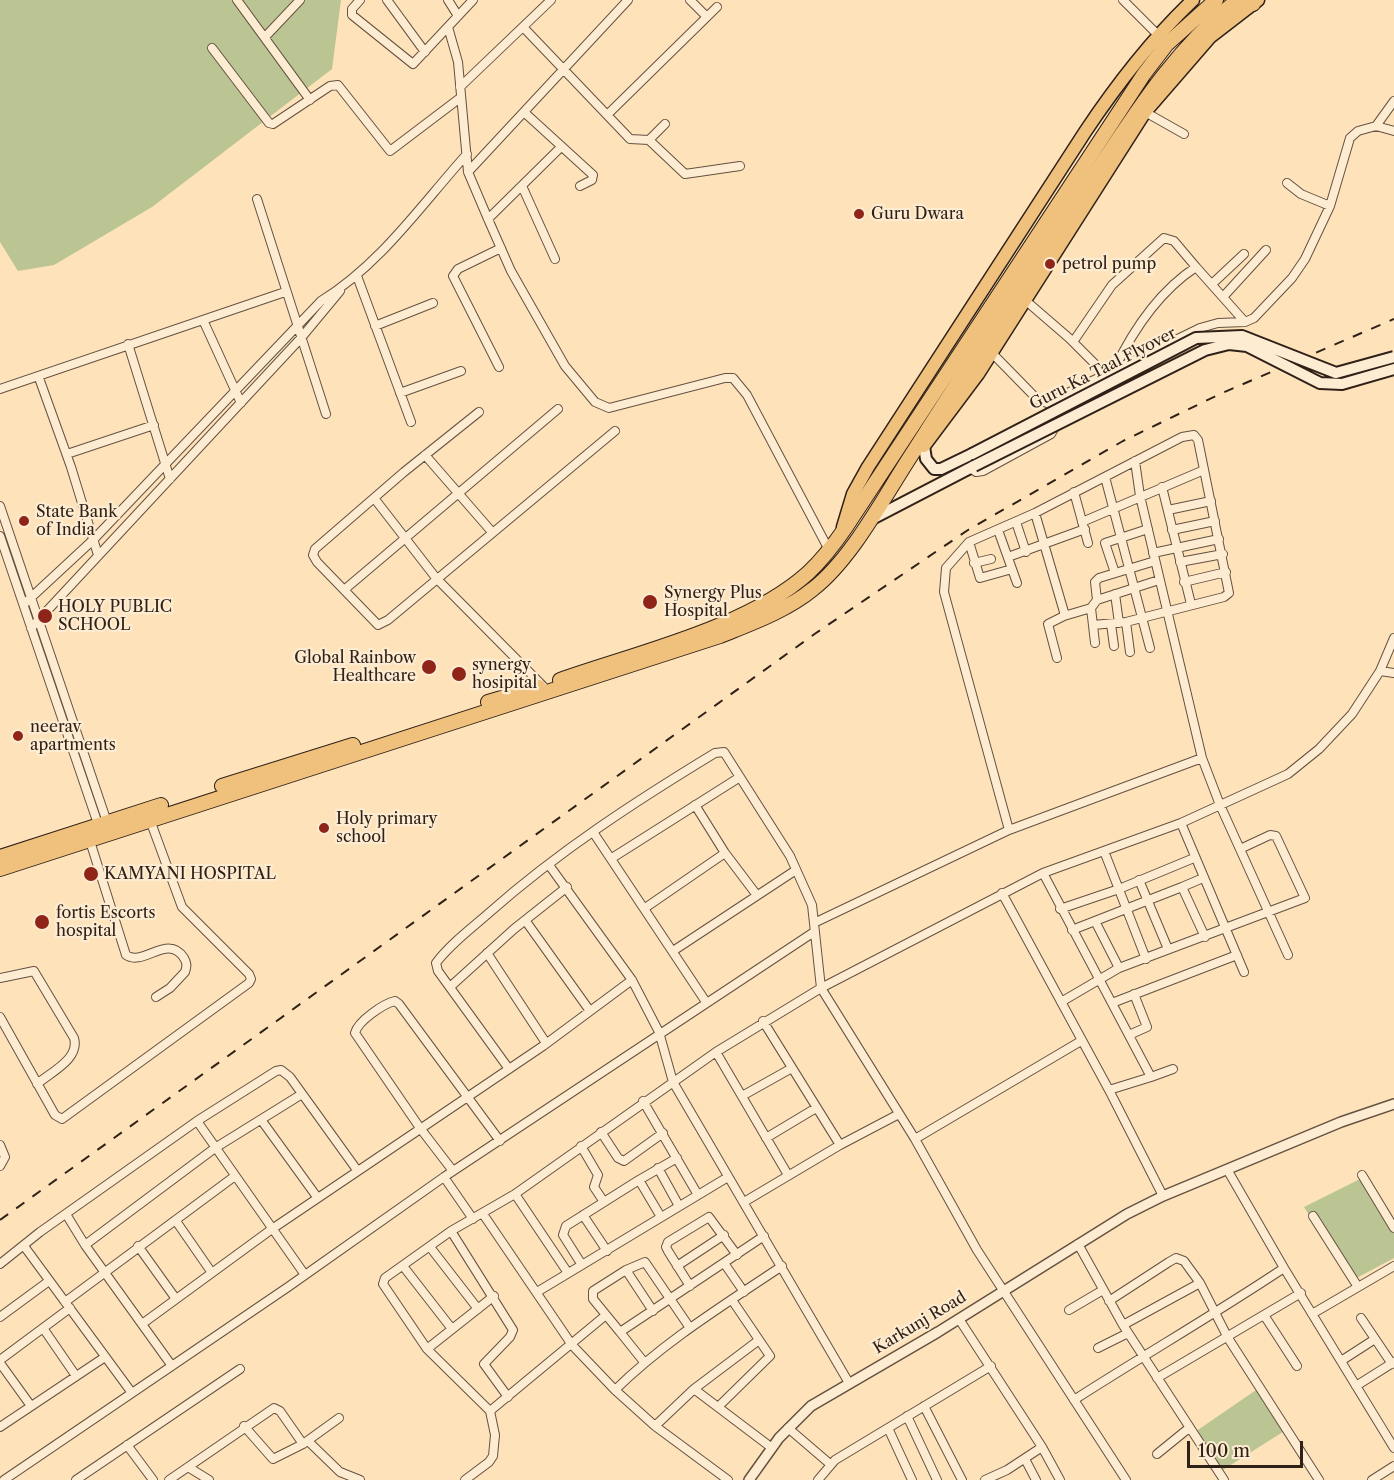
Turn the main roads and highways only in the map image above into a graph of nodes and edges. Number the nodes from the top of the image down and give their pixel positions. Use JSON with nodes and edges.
{"nodes":[{"id":1,"x":1193,"y":0,"type":"edge"},
{"id":2,"x":1216,"y":0,"type":"edge"},
{"id":3,"x":1238,"y":0,"type":"edge"},
{"id":4,"x":1254,"y":1,"type":"edge"},
{"id":5,"x":1162,"y":39,"type":"junction"},
{"id":6,"x":987,"y":348,"type":"junction"},
{"id":7,"x":1394,"y":357,"type":"edge"},
{"id":8,"x":1394,"y":369,"type":"edge"},
{"id":9,"x":924,"y":442,"type":"junction"},
{"id":10,"x":870,"y":521,"type":"junction"},
{"id":11,"x":841,"y":534,"type":"junction"},
{"id":12,"x":0,"y":857,"type":"edge"},
{"id":13,"x":0,"y":869,"type":"edge"}],
"edges":[{"from":1,"to":5,"type":"main road"},
{"from":2,"to":5,"type":"highway"},
{"from":3,"to":6,"type":"highway"},
{"from":4,"to":6,"type":"main road"},
{"from":5,"to":11,"type":"highway"},
{"from":5,"to":11,"type":"main road"},
{"from":6,"to":9,"type":"highway"},
{"from":7,"to":9,"type":"main road","name":"Guru Ka Taal Flyover","bridge":true},
{"from":8,"to":10,"type":"main road","name":"Guru Ka Taal Flyover","bridge":true},
{"from":9,"to":10,"type":"highway"},
{"from":10,"to":13,"type":"highway"},
{"from":11,"to":12,"type":"highway"}]}
